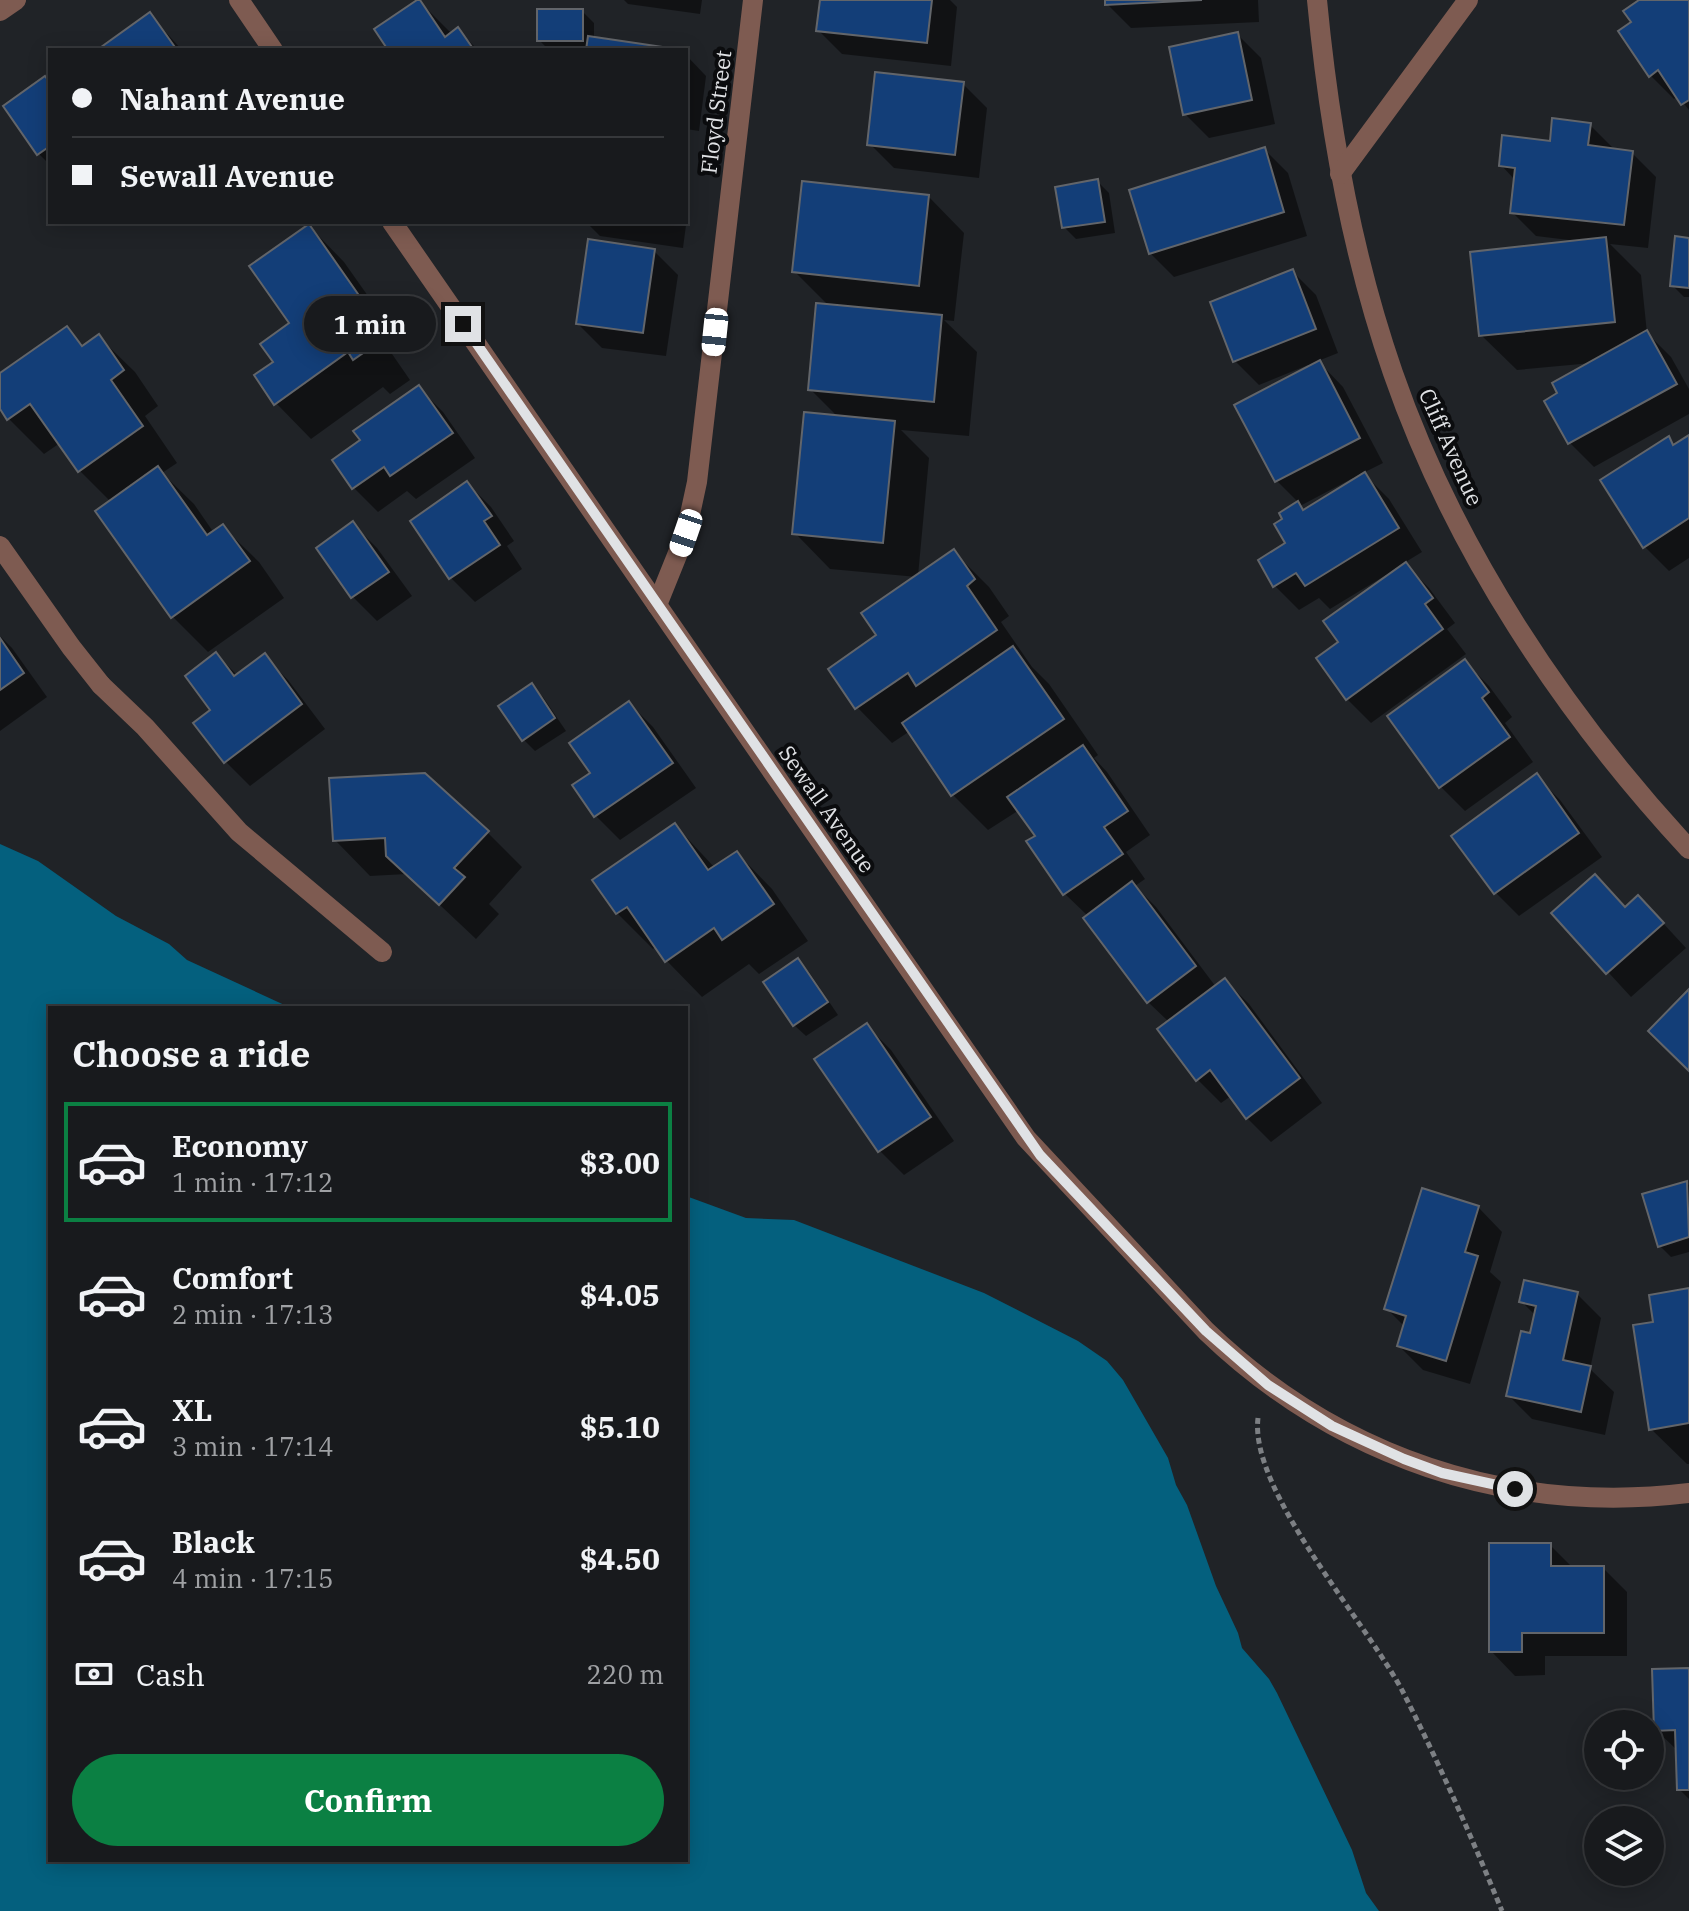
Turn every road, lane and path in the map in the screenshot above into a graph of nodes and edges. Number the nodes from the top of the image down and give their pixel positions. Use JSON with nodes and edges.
{"nodes":[{"id":1,"x":16,"y":0,"type":"edge"},
{"id":2,"x":239,"y":0,"type":"edge"},
{"id":3,"x":753,"y":0,"type":"edge"},
{"id":4,"x":1317,"y":0,"type":"edge"},
{"id":5,"x":1468,"y":0,"type":"edge"},
{"id":6,"x":0,"y":11,"type":"edge"},
{"id":7,"x":272,"y":48,"type":"edge"},
{"id":8,"x":1340,"y":174,"type":"junction"},
{"id":9,"x":393,"y":224,"type":"edge"},
{"id":10,"x":0,"y":546,"type":"edge"},
{"id":11,"x":657,"y":605,"type":"junction"},
{"id":12,"x":1689,"y":849,"type":"edge"},
{"id":13,"x":382,"y":952,"type":"dead end"},
{"id":14,"x":1268,"y":1385,"type":"junction"},
{"id":15,"x":1689,"y":1493,"type":"edge"},
{"id":16,"x":1502,"y":1911,"type":"edge"}],
"edges":[{"from":1,"to":6,"type":"street"},
{"from":2,"to":7,"type":"street"},
{"from":3,"to":11,"type":"street","name":"Floyd Street"},
{"from":4,"to":8,"type":"street","name":"Cliff Avenue"},
{"from":5,"to":8,"type":"street"},
{"from":8,"to":12,"type":"street","name":"Cliff Avenue"},
{"from":9,"to":11,"type":"street","name":"Sewall Avenue"},
{"from":10,"to":13,"type":"street"},
{"from":11,"to":14,"type":"street","name":"Sewall Avenue"},
{"from":14,"to":15,"type":"street","name":"Sewall Avenue"},
{"from":14,"to":16,"type":"path"}]}
